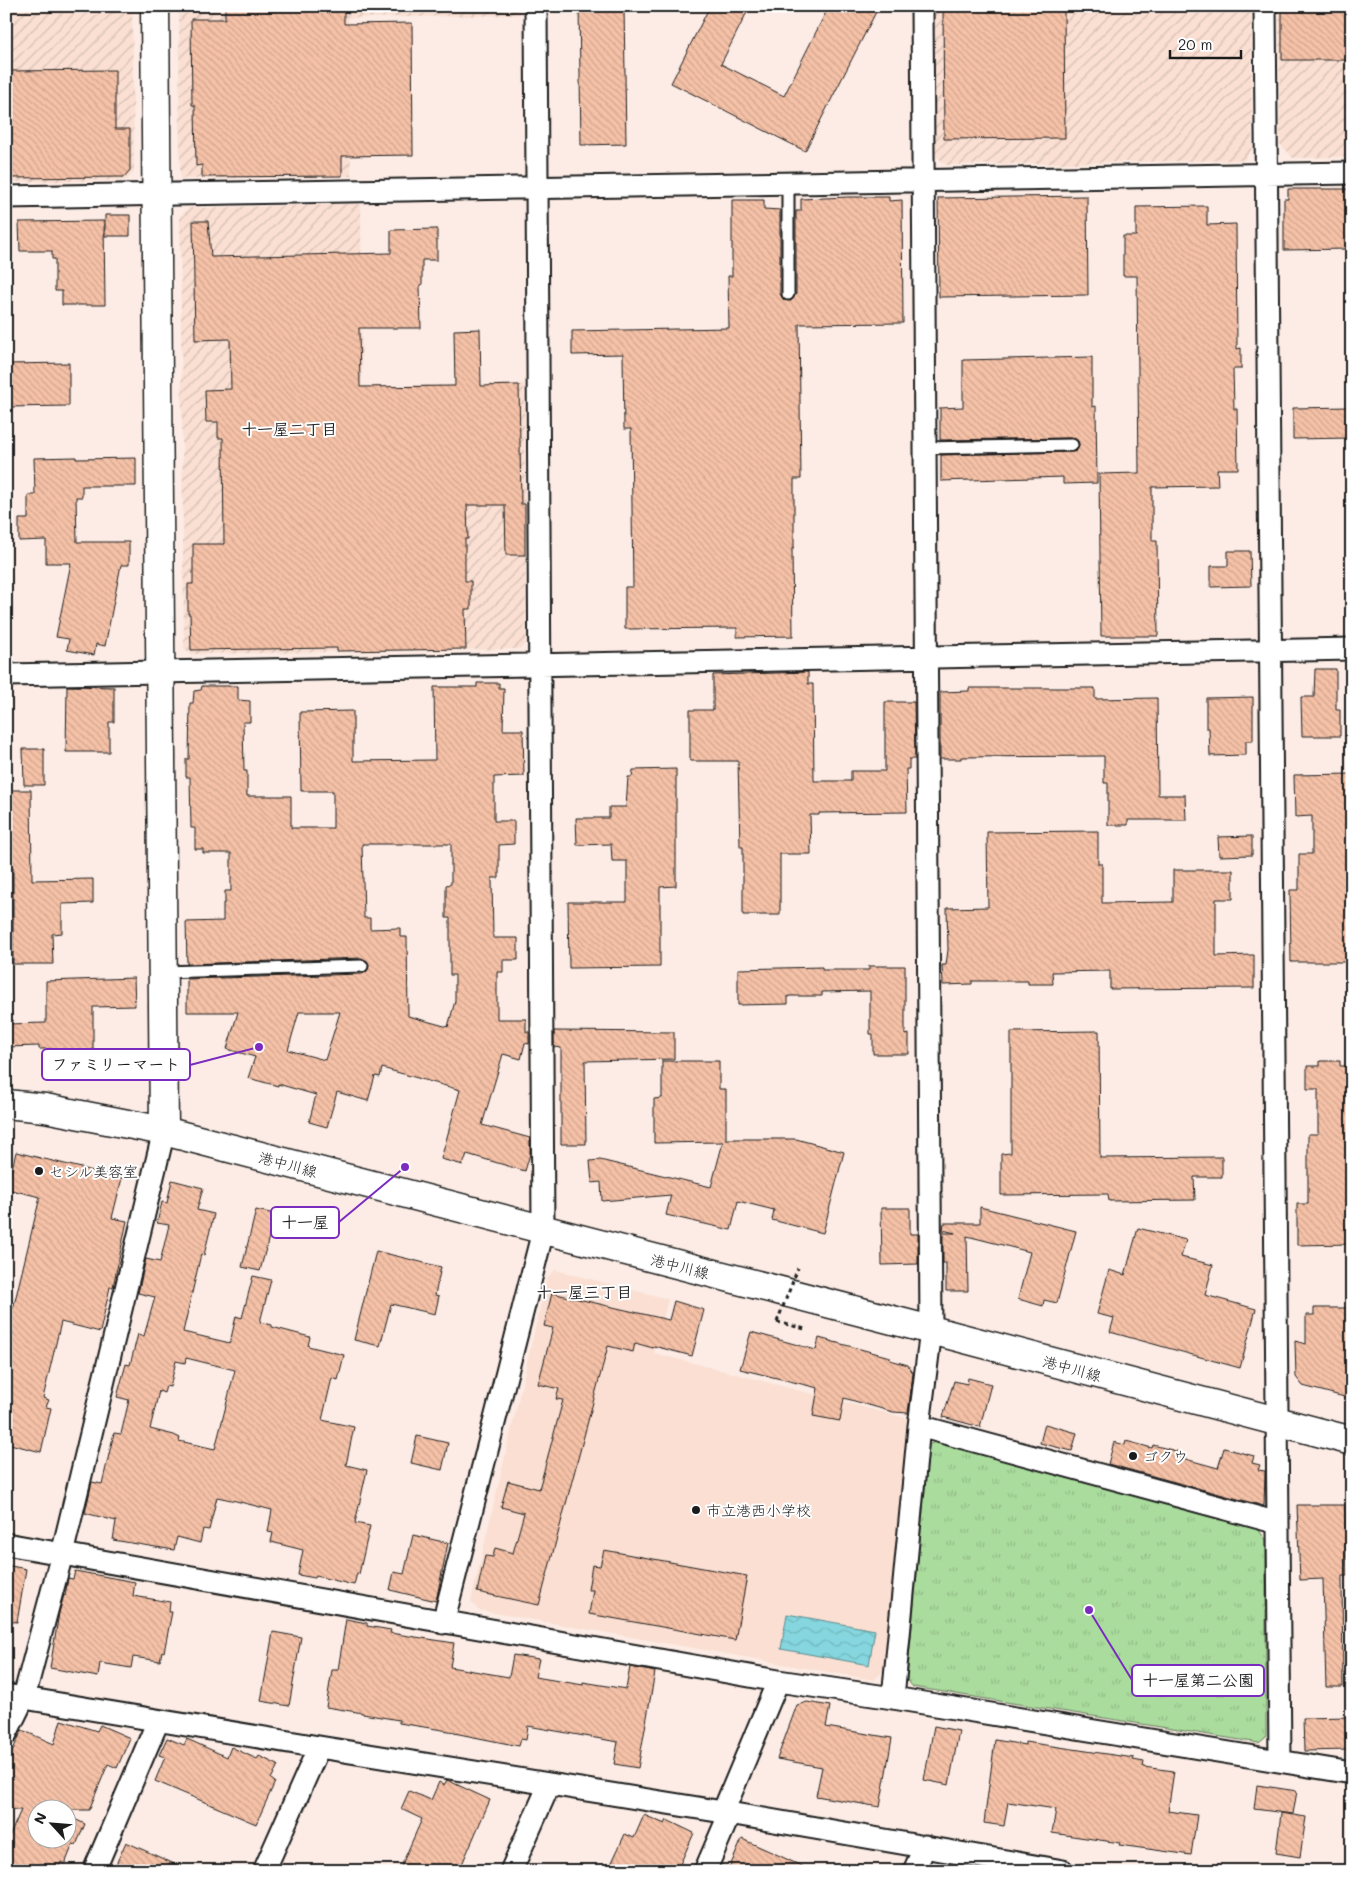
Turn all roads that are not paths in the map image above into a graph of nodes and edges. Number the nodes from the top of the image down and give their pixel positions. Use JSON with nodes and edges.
{"nodes":[{"id":1,"x":155,"y":6,"type":"edge"},
{"id":2,"x":536,"y":6,"type":"edge"},
{"id":3,"x":922,"y":6,"type":"edge"},
{"id":4,"x":1265,"y":6,"type":"edge"},
{"id":5,"x":1352,"y":173,"type":"edge"},
{"id":6,"x":1266,"y":175,"type":"junction"},
{"id":7,"x":923,"y":181,"type":"junction"},
{"id":8,"x":788,"y":183,"type":"junction"},
{"id":9,"x":537,"y":188,"type":"junction"},
{"id":10,"x":157,"y":194,"type":"junction"},
{"id":11,"x":6,"y":197,"type":"edge"},
{"id":12,"x":788,"y":294,"type":"dead end"},
{"id":13,"x":1072,"y":445,"type":"dead end"},
{"id":14,"x":925,"y":448,"type":"junction"},
{"id":15,"x":1352,"y":649,"type":"edge"},
{"id":16,"x":1270,"y":650,"type":"junction"},
{"id":17,"x":926,"y":657,"type":"junction"},
{"id":18,"x":540,"y":664,"type":"junction"},
{"id":19,"x":160,"y":672,"type":"junction"},
{"id":20,"x":6,"y":675,"type":"edge"},
{"id":21,"x":362,"y":966,"type":"dead end"},
{"id":22,"x":163,"y":972,"type":"junction"},
{"id":23,"x":6,"y":1104,"type":"edge"},
{"id":24,"x":164,"y":1131,"type":"junction"},
{"id":25,"x":543,"y":1230,"type":"junction"},
{"id":26,"x":931,"y":1330,"type":"junction"},
{"id":27,"x":1277,"y":1422,"type":"junction"},
{"id":28,"x":919,"y":1426,"type":"junction"},
{"id":29,"x":1352,"y":1441,"type":"edge"},
{"id":30,"x":1278,"y":1523,"type":"junction"},
{"id":31,"x":6,"y":1544,"type":"edge"},
{"id":32,"x":62,"y":1554,"type":"junction"},
{"id":33,"x":444,"y":1623,"type":"junction"},
{"id":34,"x":778,"y":1681,"type":"junction"},
{"id":35,"x":15,"y":1696,"type":"edge"},
{"id":36,"x":893,"y":1698,"type":"junction"},
{"id":37,"x":158,"y":1720,"type":"junction"},
{"id":38,"x":6,"y":1734,"type":"edge"},
{"id":39,"x":319,"y":1747,"type":"junction"},
{"id":40,"x":1280,"y":1761,"type":"junction"},
{"id":41,"x":1352,"y":1773,"type":"edge"},
{"id":42,"x":549,"y":1785,"type":"junction"},
{"id":43,"x":727,"y":1813,"type":"junction"},
{"id":44,"x":924,"y":1846,"type":"junction"},
{"id":45,"x":94,"y":1871,"type":"edge"},
{"id":46,"x":264,"y":1871,"type":"edge"},
{"id":47,"x":511,"y":1871,"type":"edge"},
{"id":48,"x":705,"y":1871,"type":"edge"},
{"id":49,"x":914,"y":1871,"type":"edge"},
{"id":50,"x":1063,"y":1871,"type":"edge"}],
"edges":[{"from":1,"to":10,"type":"main road"},
{"from":2,"to":9,"type":"street"},
{"from":3,"to":7,"type":"street"},
{"from":4,"to":6,"type":"street"},
{"from":5,"to":6,"type":"street"},
{"from":6,"to":7,"type":"street"},
{"from":6,"to":16,"type":"street"},
{"from":7,"to":8,"type":"street"},
{"from":7,"to":14,"type":"street"},
{"from":8,"to":9,"type":"street"},
{"from":8,"to":12,"type":"lane"},
{"from":9,"to":10,"type":"street"},
{"from":9,"to":18,"type":"street"},
{"from":10,"to":11,"type":"street"},
{"from":10,"to":19,"type":"main road"},
{"from":13,"to":14,"type":"lane"},
{"from":14,"to":17,"type":"street"},
{"from":15,"to":16,"type":"street"},
{"from":16,"to":17,"type":"street"},
{"from":16,"to":27,"type":"street"},
{"from":17,"to":18,"type":"street"},
{"from":17,"to":26,"type":"street"},
{"from":18,"to":19,"type":"street"},
{"from":18,"to":25,"type":"street"},
{"from":19,"to":20,"type":"street"},
{"from":19,"to":22,"type":"main road"},
{"from":21,"to":22,"type":"lane"},
{"from":22,"to":24,"type":"main road"},
{"from":23,"to":24,"type":"main road","name":"港中川線"},
{"from":24,"to":25,"type":"main road","name":"港中川線"},
{"from":24,"to":32,"type":"street"},
{"from":25,"to":26,"type":"main road","name":"港中川線"},
{"from":25,"to":33,"type":"street"},
{"from":26,"to":27,"type":"main road","name":"港中川線"},
{"from":26,"to":28,"type":"street"},
{"from":27,"to":29,"type":"main road","name":"港中川線"},
{"from":27,"to":30,"type":"street"},
{"from":28,"to":30,"type":"street"},
{"from":28,"to":36,"type":"street"},
{"from":30,"to":40,"type":"street"},
{"from":31,"to":32,"type":"street"},
{"from":32,"to":33,"type":"street"},
{"from":32,"to":35,"type":"street"},
{"from":33,"to":34,"type":"street"},
{"from":34,"to":36,"type":"street"},
{"from":34,"to":43,"type":"street"},
{"from":35,"to":37,"type":"street"},
{"from":35,"to":38,"type":"street"},
{"from":36,"to":40,"type":"street"},
{"from":37,"to":39,"type":"street"},
{"from":37,"to":45,"type":"street"},
{"from":39,"to":42,"type":"street"},
{"from":39,"to":46,"type":"street"},
{"from":40,"to":41,"type":"street"},
{"from":42,"to":43,"type":"street"},
{"from":42,"to":47,"type":"street"},
{"from":43,"to":44,"type":"street"},
{"from":43,"to":48,"type":"street"},
{"from":44,"to":49,"type":"street"},
{"from":44,"to":50,"type":"street"}]}
